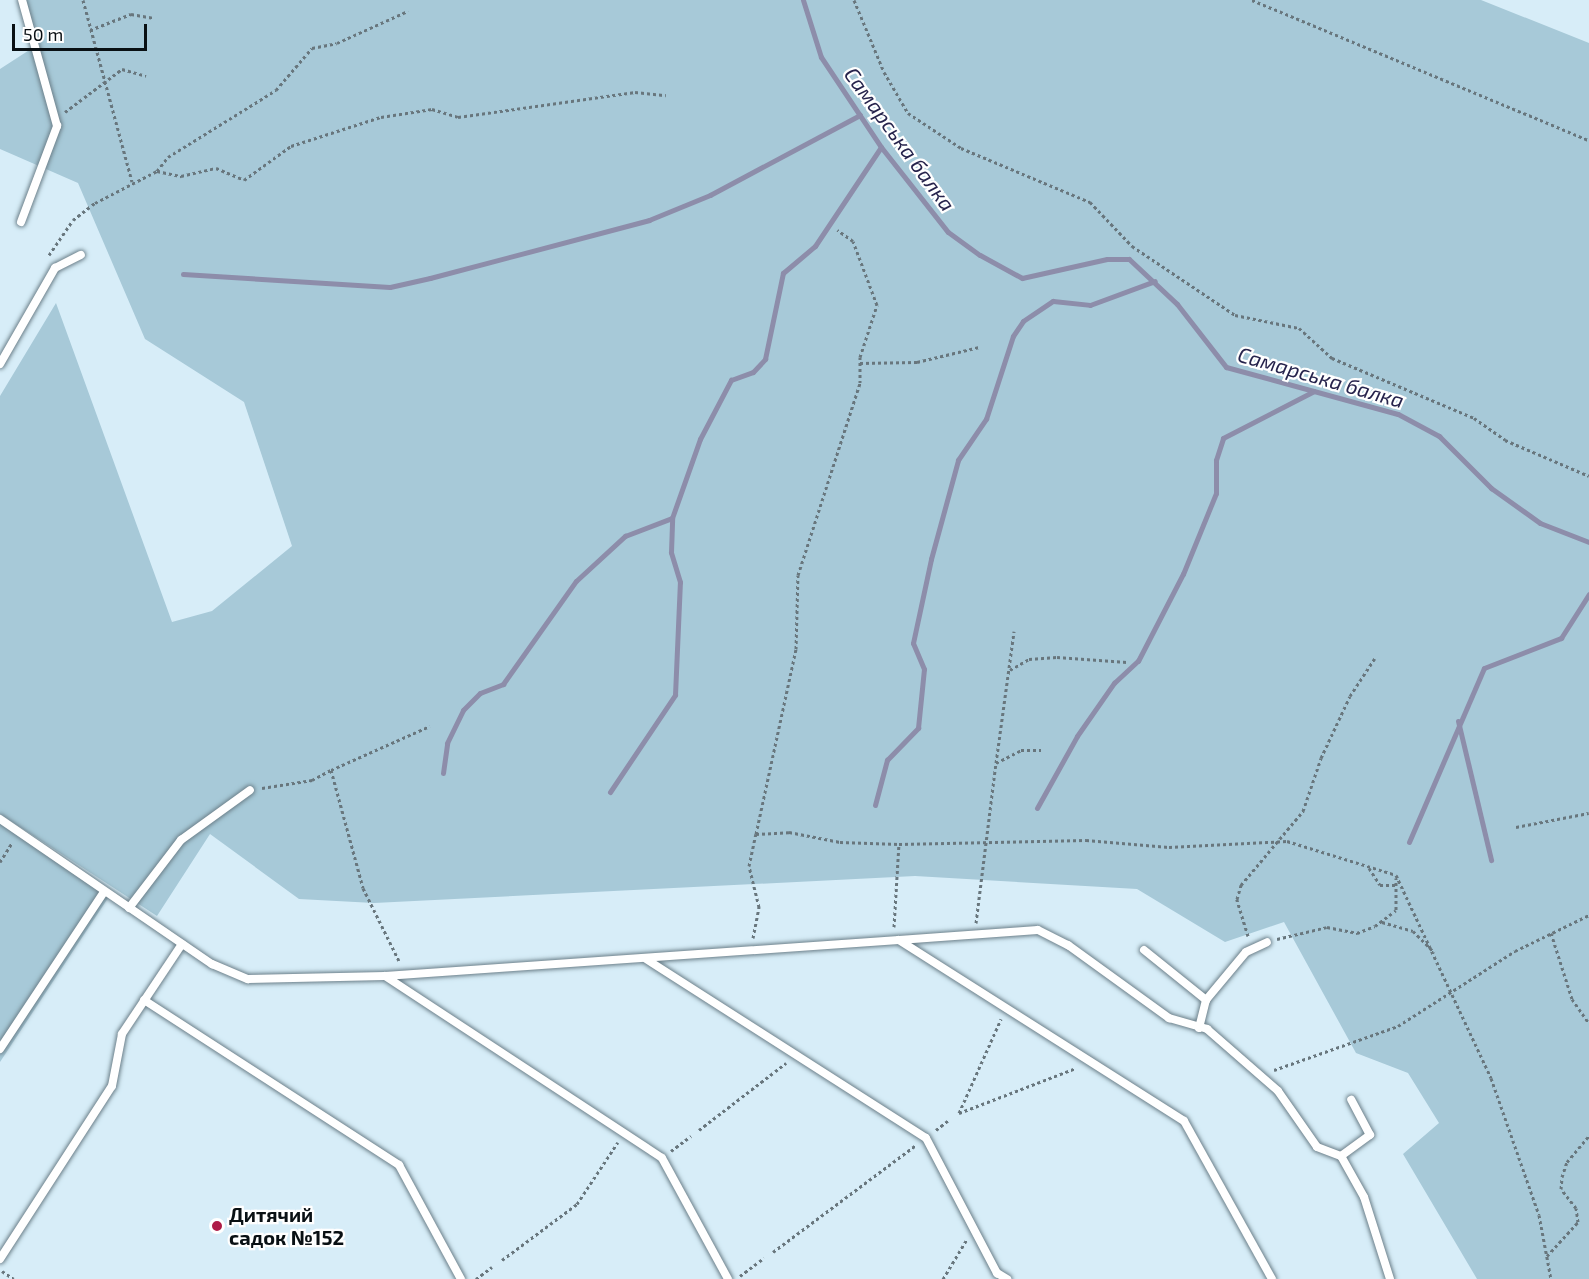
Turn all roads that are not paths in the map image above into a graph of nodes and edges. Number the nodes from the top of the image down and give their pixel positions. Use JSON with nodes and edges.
{"nodes":[{"id":1,"x":22,"y":0,"type":"edge"},
{"id":2,"x":21,"y":222,"type":"dead end"},
{"id":3,"x":81,"y":255,"type":"dead end"},
{"id":4,"x":0,"y":364,"type":"edge"},
{"id":5,"x":250,"y":790,"type":"road end"},
{"id":6,"x":0,"y":819,"type":"edge"},
{"id":7,"x":104,"y":892,"type":"junction"},
{"id":8,"x":129,"y":908,"type":"junction"},
{"id":9,"x":899,"y":940,"type":"junction"},
{"id":10,"x":1267,"y":942,"type":"road end"},
{"id":11,"x":182,"y":944,"type":"junction"},
{"id":12,"x":1144,"y":950,"type":"dead end"},
{"id":13,"x":646,"y":959,"type":"junction"},
{"id":14,"x":385,"y":976,"type":"junction"},
{"id":15,"x":144,"y":1000,"type":"junction"},
{"id":16,"x":1206,"y":1000,"type":"junction"},
{"id":17,"x":1199,"y":1028,"type":"junction"},
{"id":18,"x":0,"y":1049,"type":"edge"},
{"id":19,"x":1351,"y":1100,"type":"dead end"},
{"id":20,"x":1341,"y":1156,"type":"junction"},
{"id":21,"x":0,"y":1259,"type":"edge"},
{"id":22,"x":461,"y":1279,"type":"edge"},
{"id":23,"x":728,"y":1279,"type":"edge"},
{"id":24,"x":1007,"y":1279,"type":"edge"},
{"id":25,"x":1272,"y":1279,"type":"edge"},
{"id":26,"x":1390,"y":1279,"type":"edge"}],
"edges":[{"from":1,"to":2,"type":"lane"},
{"from":3,"to":4,"type":"lane"},
{"from":5,"to":8,"type":"lane"},
{"from":6,"to":7,"type":"lane"},
{"from":7,"to":8,"type":"lane"},
{"from":7,"to":18,"type":"lane"},
{"from":8,"to":11,"type":"lane"},
{"from":9,"to":13,"type":"lane"},
{"from":9,"to":17,"type":"lane"},
{"from":9,"to":25,"type":"lane"},
{"from":10,"to":16,"type":"lane"},
{"from":11,"to":14,"type":"lane"},
{"from":11,"to":15,"type":"lane"},
{"from":12,"to":16,"type":"lane"},
{"from":13,"to":14,"type":"lane"},
{"from":13,"to":24,"type":"lane"},
{"from":14,"to":23,"type":"lane"},
{"from":15,"to":21,"type":"lane"},
{"from":15,"to":22,"type":"lane"},
{"from":16,"to":17,"type":"lane"},
{"from":17,"to":20,"type":"lane"},
{"from":19,"to":20,"type":"lane"},
{"from":20,"to":26,"type":"lane"}]}
